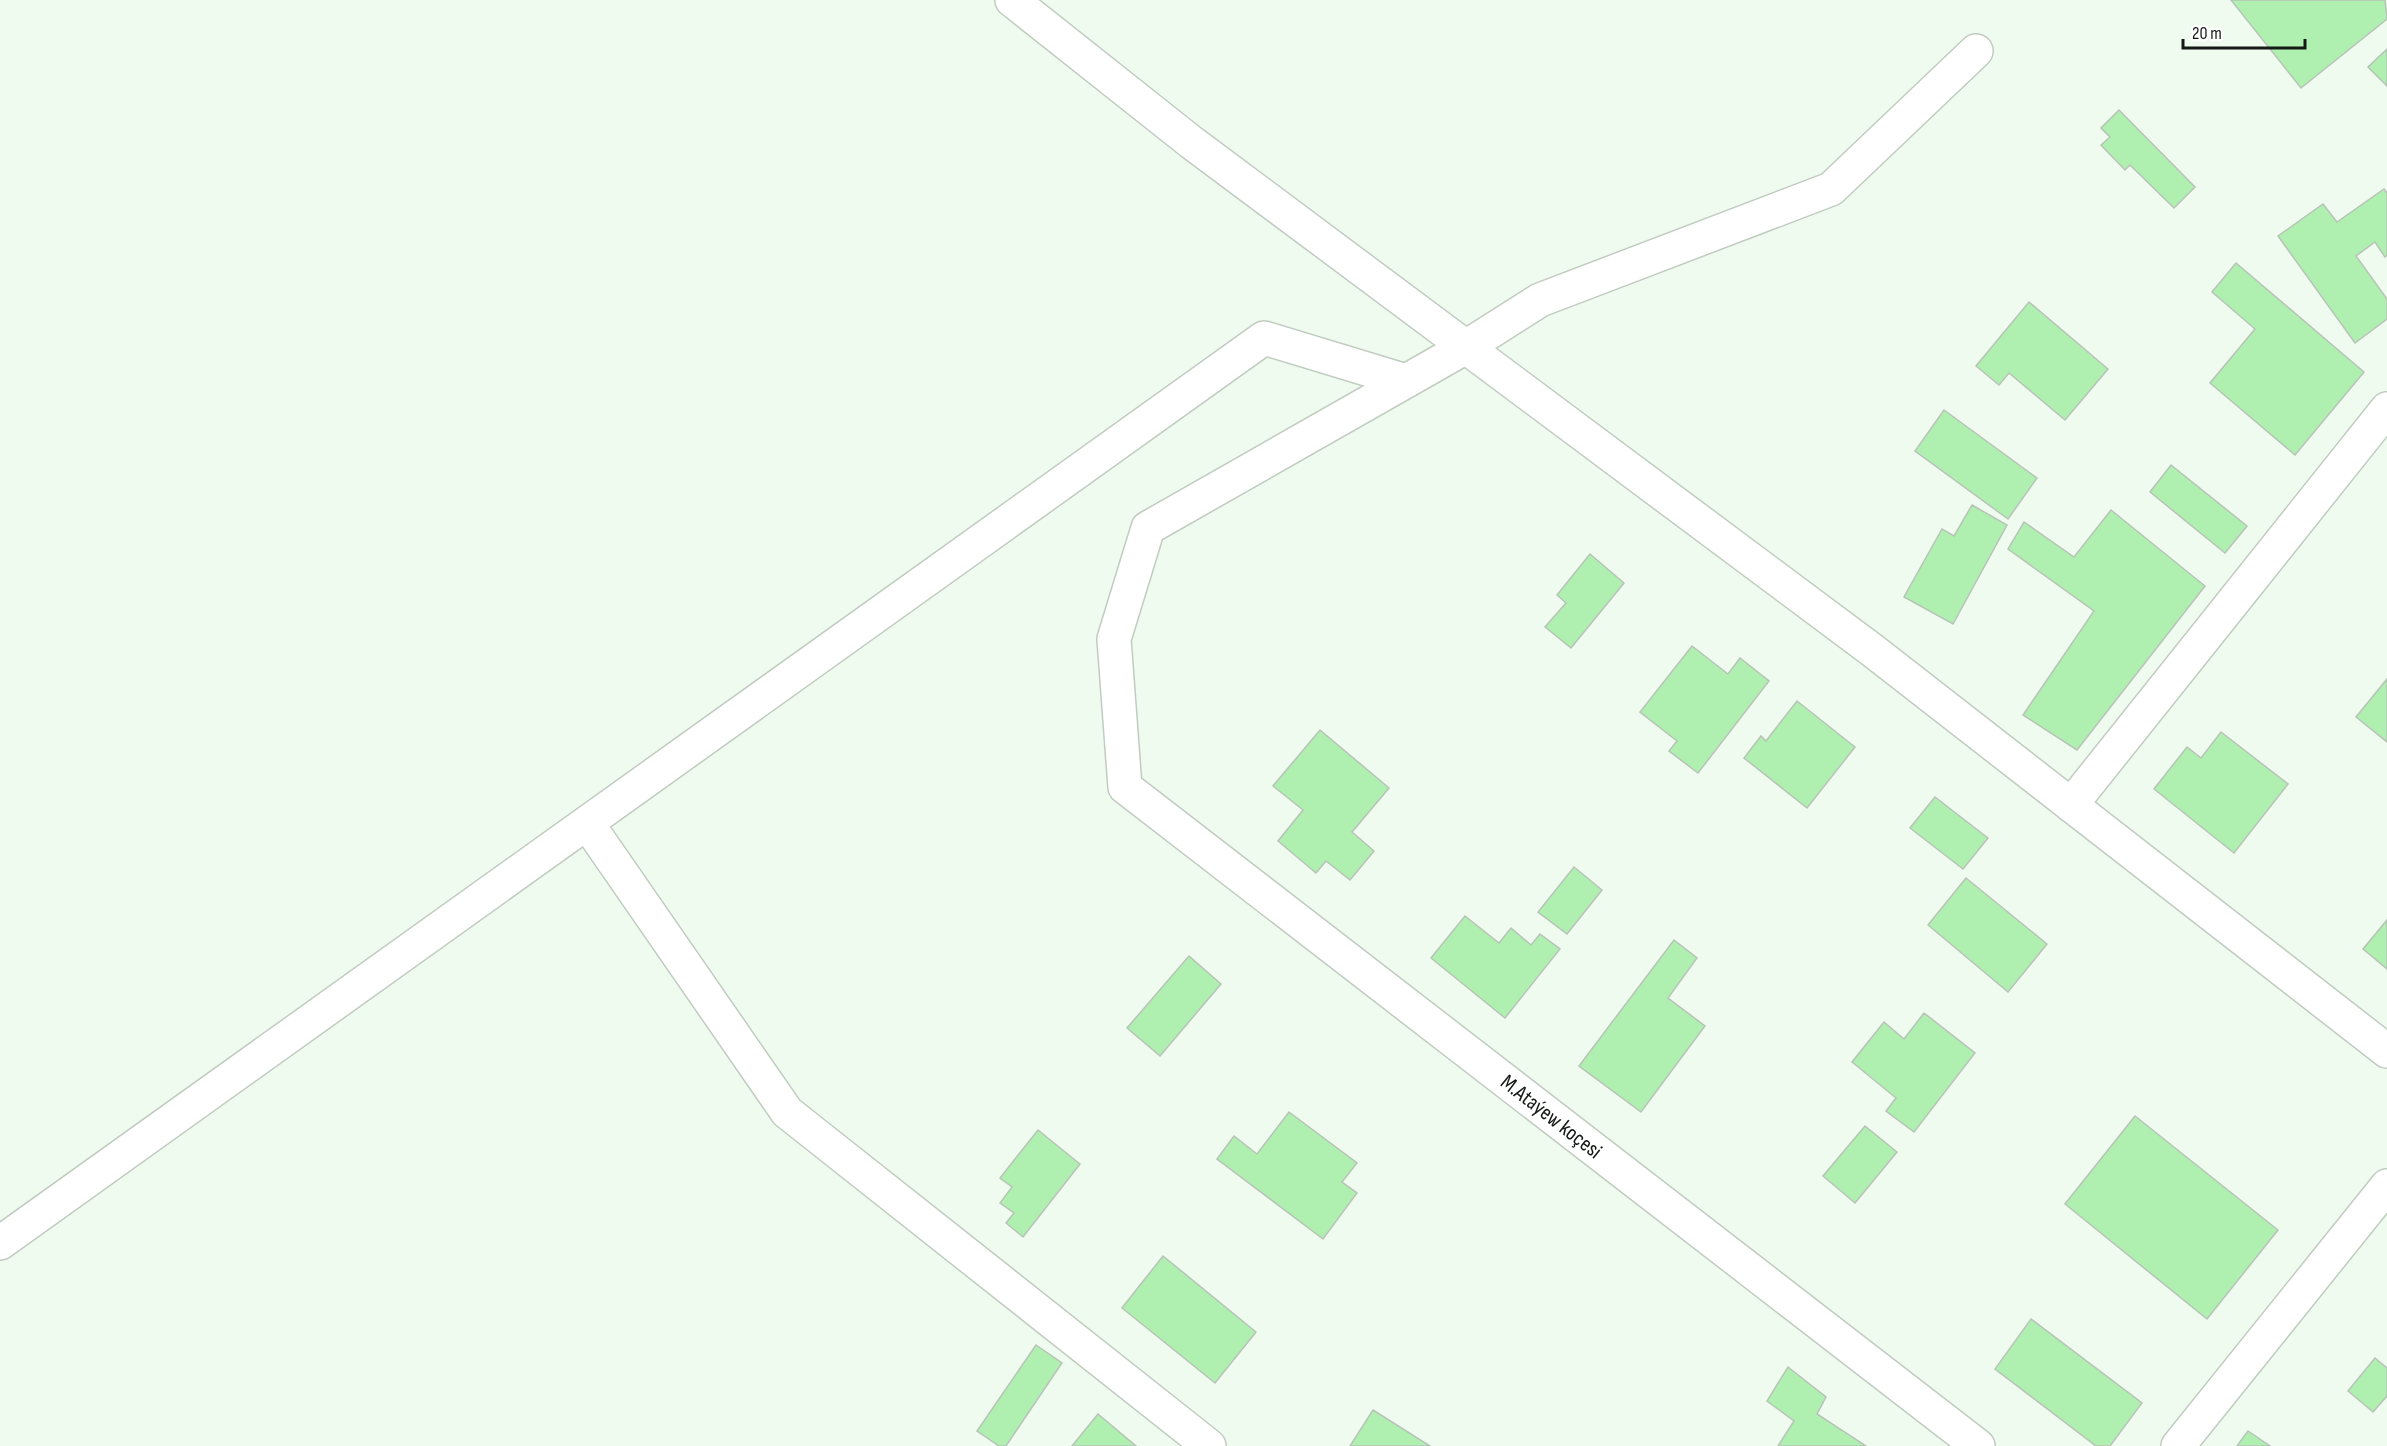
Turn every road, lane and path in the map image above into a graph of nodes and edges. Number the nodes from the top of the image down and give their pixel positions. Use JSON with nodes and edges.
{"nodes":[{"id":1,"x":1012,"y":0,"type":"edge"},
{"id":2,"x":1976,"y":51,"type":"dead end"},
{"id":3,"x":1466,"y":347,"type":"junction"},
{"id":4,"x":1406,"y":381,"type":"junction"},
{"id":5,"x":2387,"y":409,"type":"edge"},
{"id":6,"x":2071,"y":805,"type":"junction"},
{"id":7,"x":587,"y":823,"type":"junction"},
{"id":8,"x":2387,"y":1051,"type":"edge"},
{"id":9,"x":2387,"y":1186,"type":"edge"},
{"id":10,"x":0,"y":1243,"type":"edge"},
{"id":11,"x":1209,"y":1446,"type":"edge"},
{"id":12,"x":1977,"y":1446,"type":"edge"},
{"id":13,"x":2178,"y":1446,"type":"edge"}],
"edges":[{"from":1,"to":3,"type":"street"},
{"from":2,"to":3,"type":"street"},
{"from":3,"to":4,"type":"street"},
{"from":3,"to":6,"type":"street"},
{"from":4,"to":7,"type":"street"},
{"from":4,"to":12,"type":"street","name":"M.Ataýew koçesi"},
{"from":5,"to":6,"type":"street"},
{"from":6,"to":8,"type":"street"},
{"from":7,"to":10,"type":"street"},
{"from":7,"to":11,"type":"street"},
{"from":9,"to":13,"type":"street"}]}
